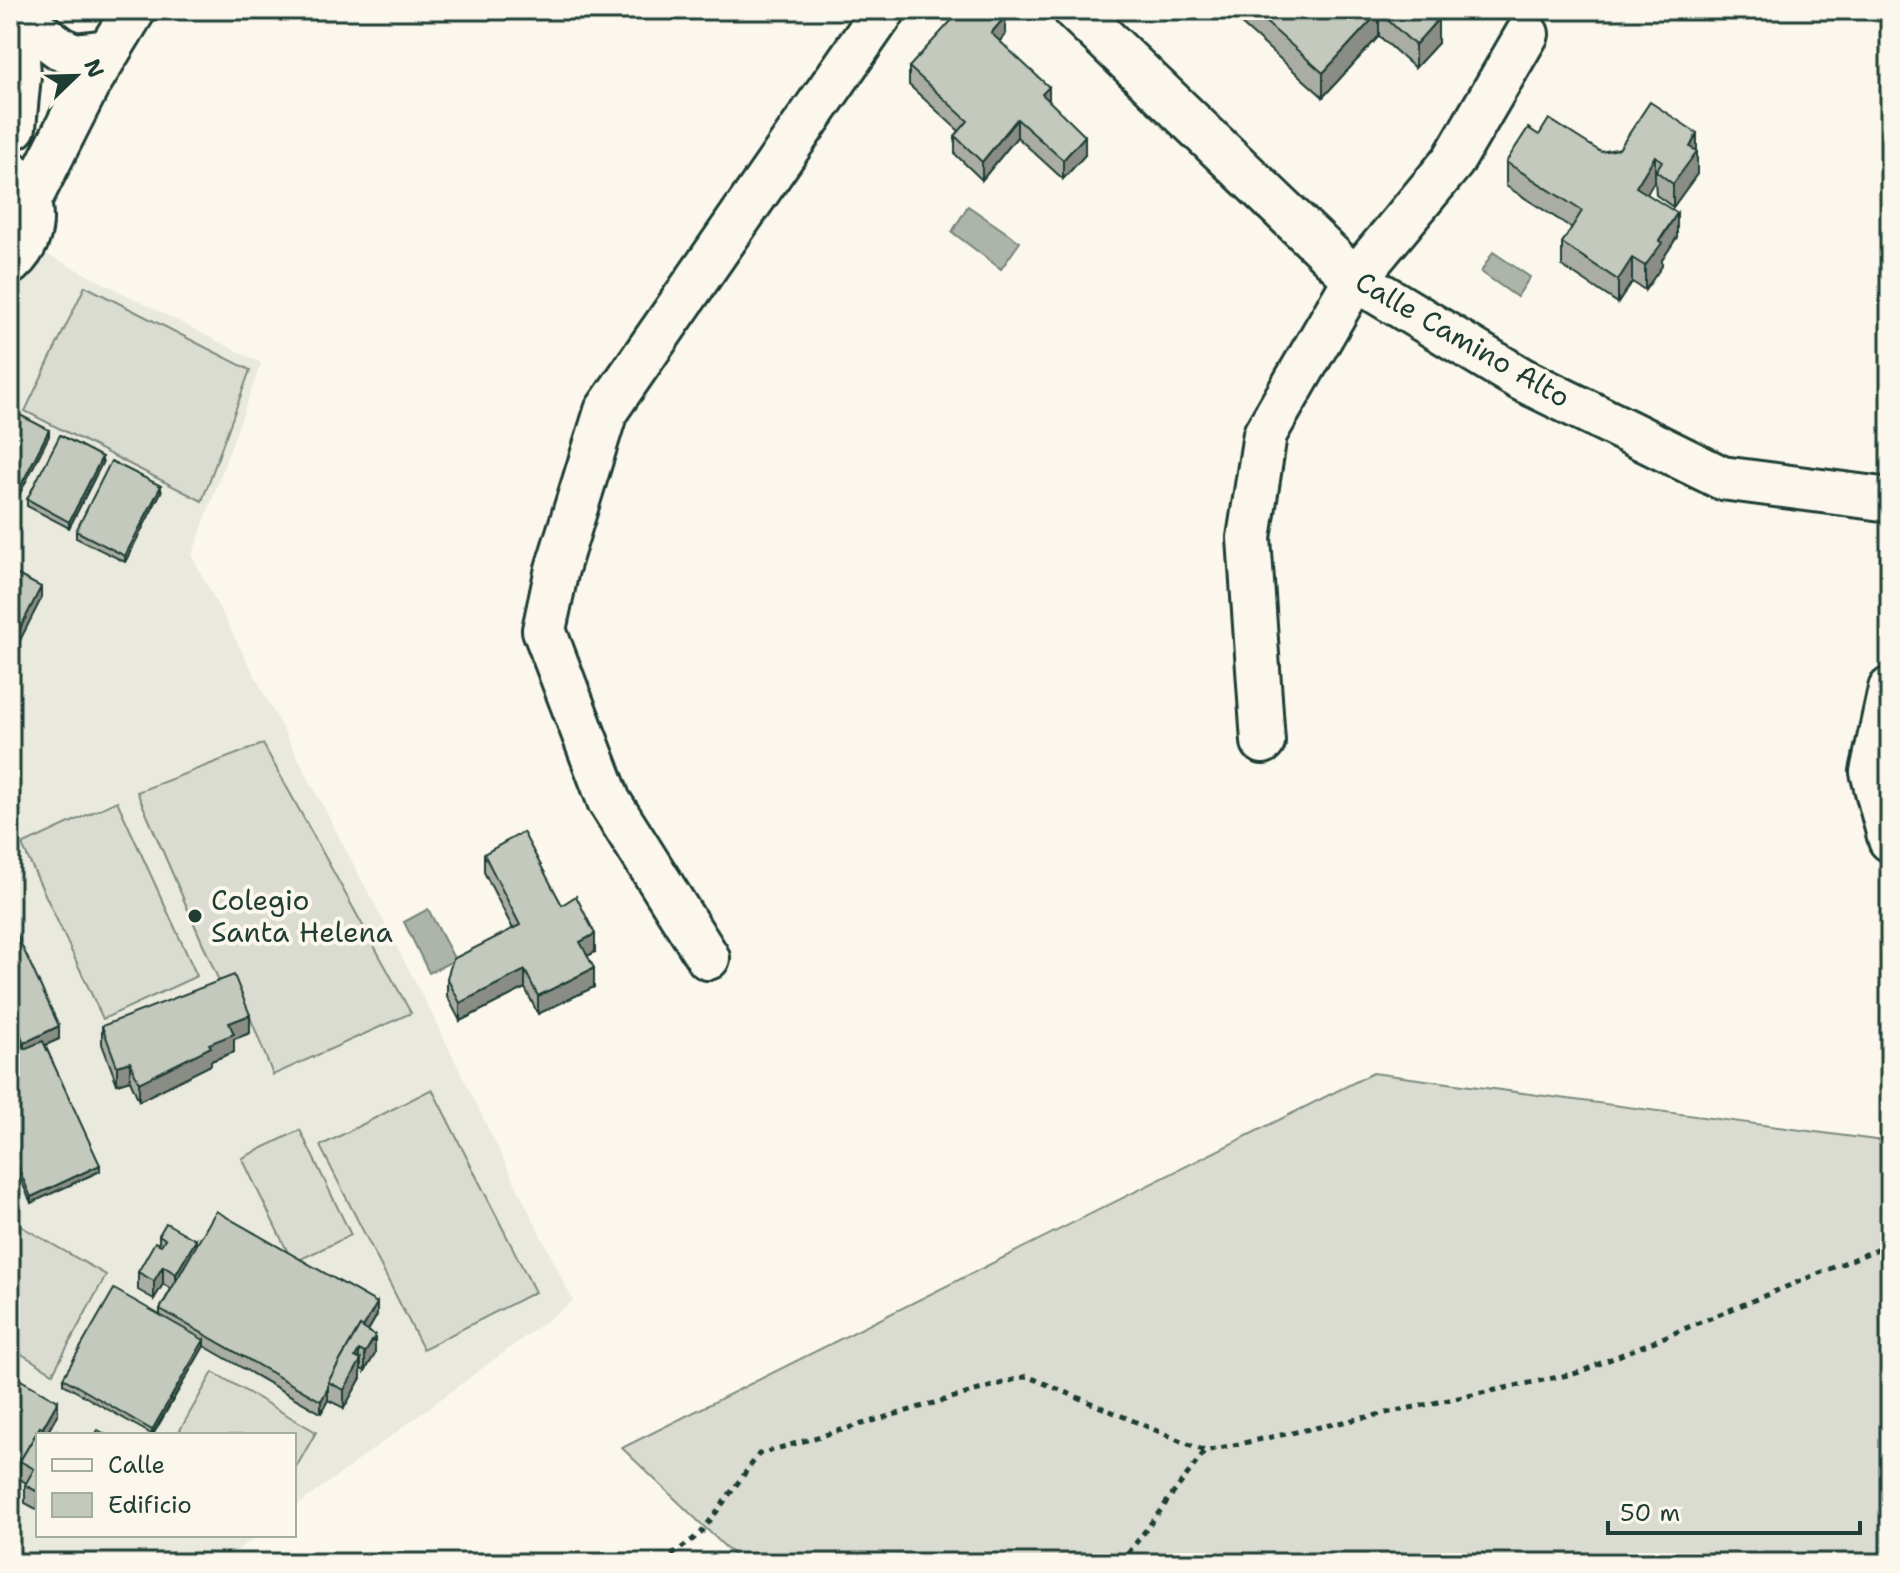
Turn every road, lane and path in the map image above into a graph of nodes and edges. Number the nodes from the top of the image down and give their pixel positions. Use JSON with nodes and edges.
{"nodes":[{"id":1,"x":134,"y":10,"type":"edge"},
{"id":2,"x":884,"y":10,"type":"edge"},
{"id":3,"x":1075,"y":10,"type":"edge"},
{"id":4,"x":15,"y":13,"type":"edge"},
{"id":5,"x":1527,"y":34,"type":"dead end"},
{"id":6,"x":98,"y":68,"type":"junction"},
{"id":7,"x":12,"y":128,"type":"edge"},
{"id":8,"x":20,"y":186,"type":"edge"},
{"id":9,"x":10,"y":263,"type":"edge"},
{"id":10,"x":1355,"y":279,"type":"junction"},
{"id":11,"x":1890,"y":500,"type":"edge"},
{"id":12,"x":1890,"y":689,"type":"edge"},
{"id":13,"x":1263,"y":742,"type":"dead end"},
{"id":14,"x":1890,"y":840,"type":"edge"},
{"id":15,"x":708,"y":958,"type":"dead end"},
{"id":16,"x":1890,"y":1244,"type":"edge"},
{"id":17,"x":1205,"y":1451,"type":"junction"},
{"id":18,"x":662,"y":1563,"type":"edge"},
{"id":19,"x":1121,"y":1563,"type":"edge"}],
"edges":[{"from":1,"to":6,"type":"street"},
{"from":2,"to":15,"type":"street"},
{"from":3,"to":10,"type":"street","name":"Calle Camino Alto"},
{"from":4,"to":6,"type":"street"},
{"from":4,"to":7,"type":"street"},
{"from":5,"to":10,"type":"street"},
{"from":6,"to":7,"type":"street"},
{"from":6,"to":8,"type":"street"},
{"from":8,"to":9,"type":"street"},
{"from":10,"to":11,"type":"street","name":"Calle Camino Alto"},
{"from":10,"to":13,"type":"street"},
{"from":12,"to":14,"type":"street"},
{"from":16,"to":17,"type":"path"},
{"from":17,"to":18,"type":"path"},
{"from":17,"to":19,"type":"path"}]}
